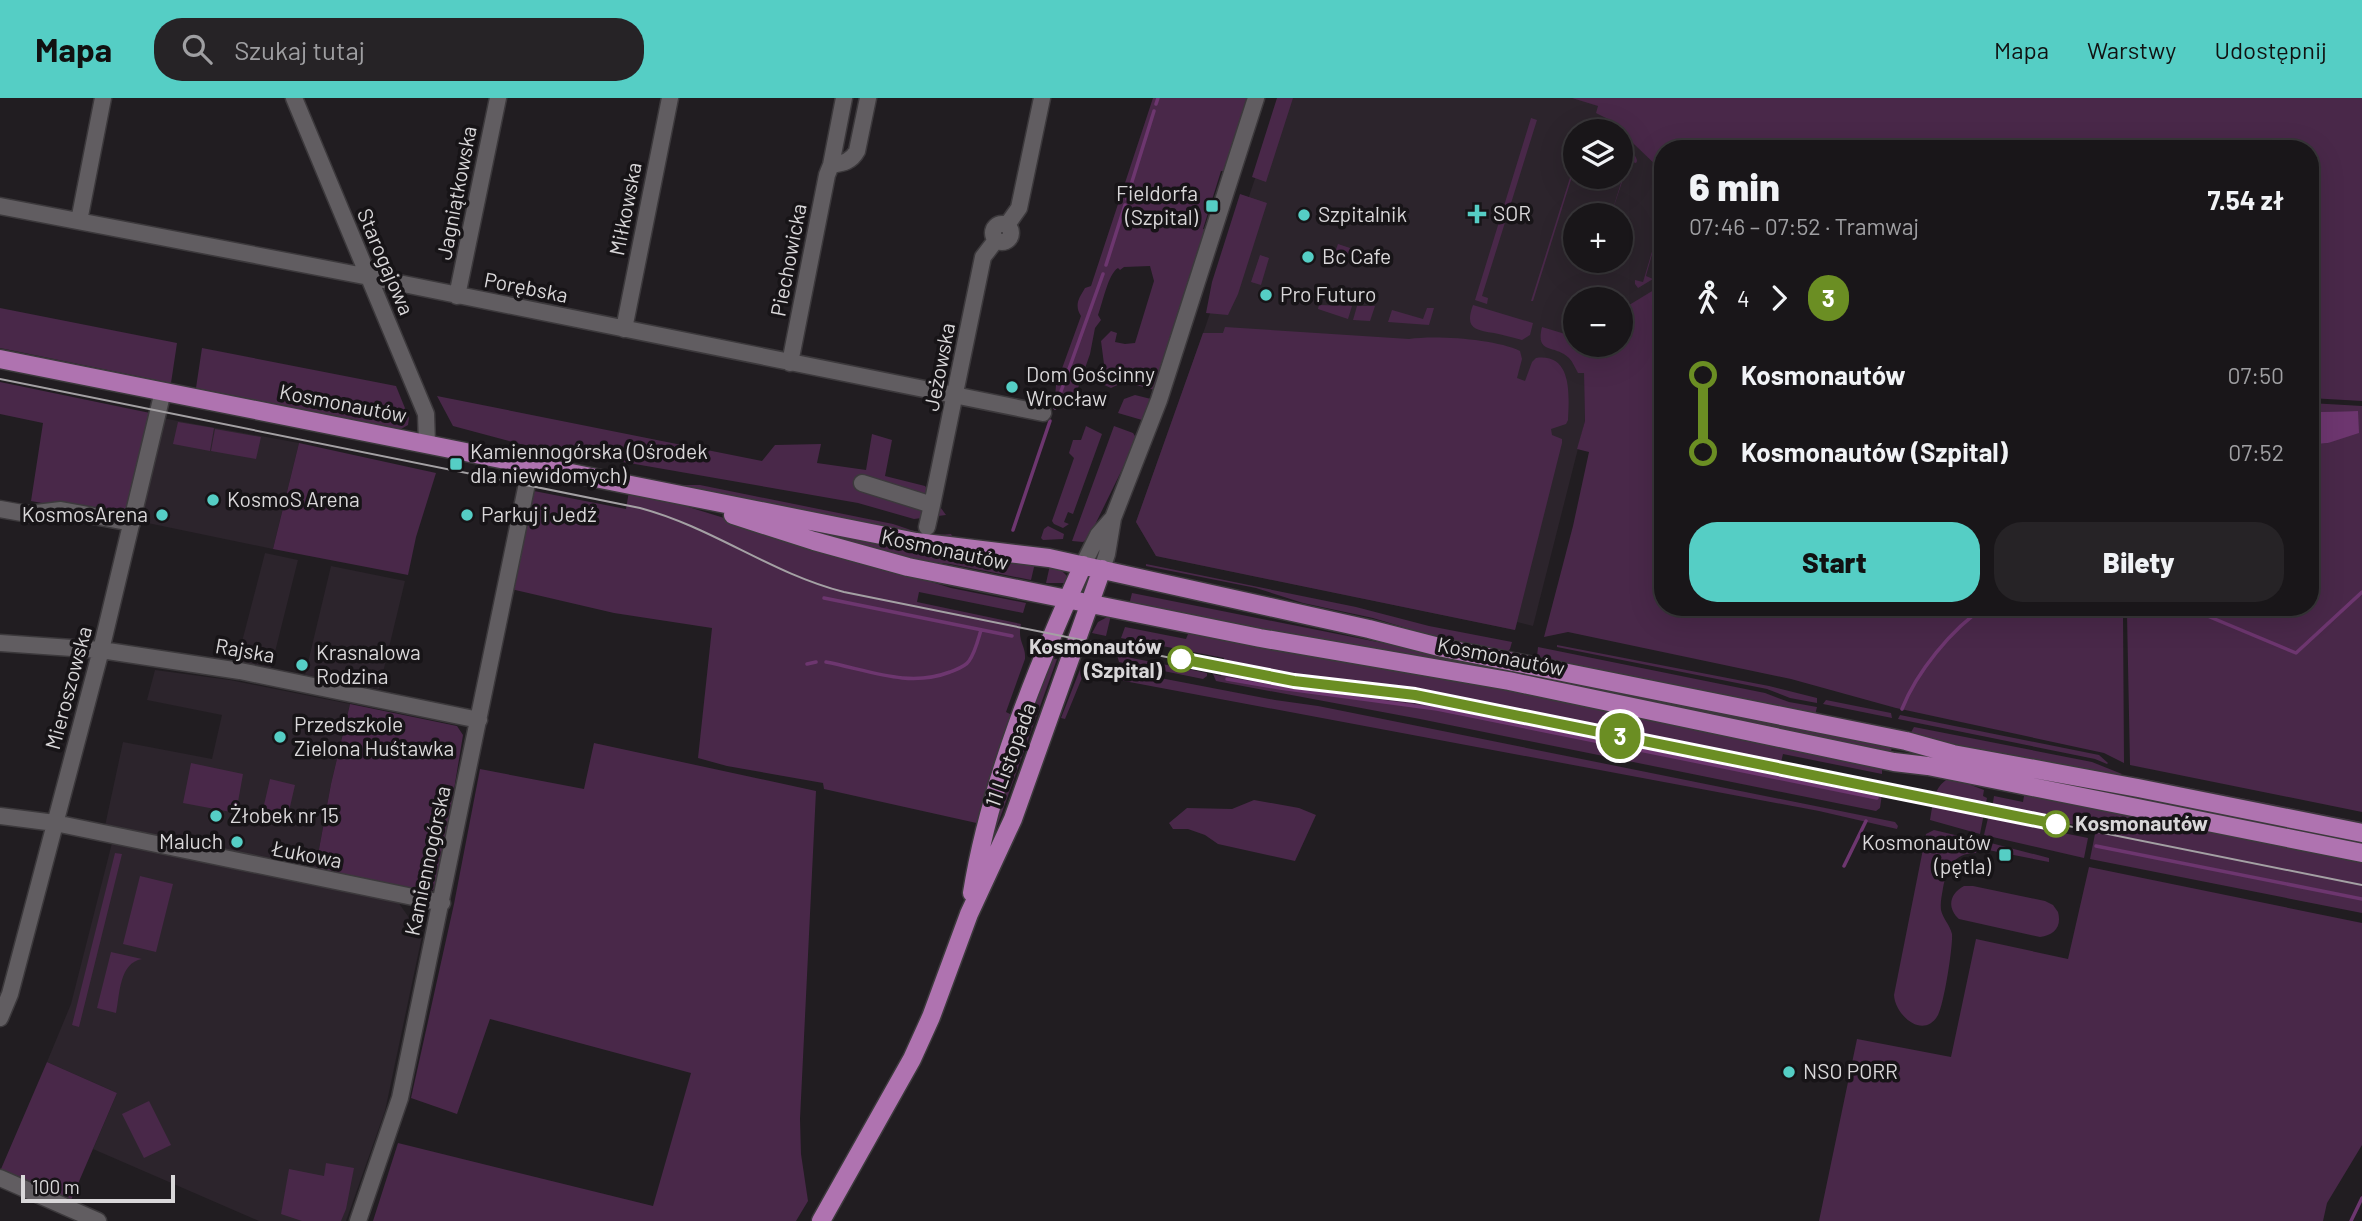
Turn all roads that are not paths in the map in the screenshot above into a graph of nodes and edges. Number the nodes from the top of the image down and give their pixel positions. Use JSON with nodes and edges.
{"nodes":[{"id":1,"x":103,"y":98,"type":"edge"},
{"id":2,"x":294,"y":98,"type":"edge"},
{"id":3,"x":498,"y":98,"type":"edge"},
{"id":4,"x":670,"y":98,"type":"edge"},
{"id":5,"x":844,"y":98,"type":"edge"},
{"id":6,"x":868,"y":98,"type":"edge"},
{"id":7,"x":1042,"y":98,"type":"edge"},
{"id":8,"x":1256,"y":98,"type":"edge"},
{"id":9,"x":831,"y":165,"type":"junction"},
{"id":10,"x":0,"y":206,"type":"edge"},
{"id":11,"x":79,"y":221,"type":"junction"},
{"id":12,"x":369,"y":277,"type":"junction"},
{"id":13,"x":457,"y":296,"type":"junction"},
{"id":14,"x":624,"y":329,"type":"junction"},
{"id":15,"x":0,"y":359,"type":"edge"},
{"id":16,"x":790,"y":363,"type":"junction"},
{"id":17,"x":163,"y":391,"type":"junction"},
{"id":18,"x":955,"y":396,"type":"junction"},
{"id":19,"x":1044,"y":413,"type":"dead end"},
{"id":20,"x":427,"y":444,"type":"junction"},
{"id":21,"x":531,"y":464,"type":"junction"},
{"id":22,"x":862,"y":483,"type":"dead end"},
{"id":23,"x":677,"y":495,"type":"junction"},
{"id":24,"x":932,"y":505,"type":"junction"},
{"id":25,"x":0,"y":509,"type":"edge"},
{"id":26,"x":1113,"y":518,"type":"junction"},
{"id":27,"x":132,"y":523,"type":"junction"},
{"id":28,"x":927,"y":527,"type":"dead end"},
{"id":29,"x":1083,"y":565,"type":"junction"},
{"id":30,"x":1102,"y":569,"type":"junction"},
{"id":31,"x":1068,"y":599,"type":"junction"},
{"id":32,"x":1091,"y":604,"type":"junction"},
{"id":33,"x":0,"y":643,"type":"edge"},
{"id":34,"x":101,"y":649,"type":"junction"},
{"id":35,"x":479,"y":720,"type":"junction"},
{"id":36,"x":0,"y":816,"type":"edge"},
{"id":37,"x":55,"y":824,"type":"junction"},
{"id":38,"x":2362,"y":833,"type":"edge"},
{"id":39,"x":2362,"y":853,"type":"edge"},
{"id":40,"x":442,"y":903,"type":"junction"},
{"id":41,"x":969,"y":914,"type":"junction"},
{"id":42,"x":5,"y":993,"type":"edge"},
{"id":43,"x":0,"y":1018,"type":"edge"},
{"id":44,"x":1,"y":1180,"type":"edge"},
{"id":45,"x":99,"y":1221,"type":"edge"},
{"id":46,"x":358,"y":1221,"type":"edge"},
{"id":47,"x":821,"y":1221,"type":"edge"}],
"edges":[{"from":1,"to":11,"type":"street"},
{"from":2,"to":12,"type":"street","name":"Starogajowa"},
{"from":3,"to":13,"type":"street","name":"Jagniątkowska"},
{"from":4,"to":14,"type":"street","name":"Miłkowska"},
{"from":5,"to":9,"type":"street","name":"Piechowicka"},
{"from":6,"to":9,"type":"street"},
{"from":7,"to":18,"type":"street","name":"Jeżowska"},
{"from":8,"to":26,"type":"street"},
{"from":9,"to":16,"type":"street","name":"Piechowicka"},
{"from":10,"to":11,"type":"street","name":"Porębska"},
{"from":11,"to":12,"type":"street","name":"Porębska"},
{"from":12,"to":13,"type":"street","name":"Porębska"},
{"from":12,"to":20,"type":"street","name":"Starogajowa"},
{"from":13,"to":14,"type":"street","name":"Porębska"},
{"from":14,"to":16,"type":"street","name":"Porębska"},
{"from":15,"to":17,"type":"main road","name":"Kosmonautów"},
{"from":16,"to":18,"type":"street","name":"Porębska"},
{"from":17,"to":20,"type":"main road","name":"Kosmonautów"},
{"from":17,"to":27,"type":"street","name":"Mieroszowska"},
{"from":18,"to":19,"type":"street","name":"Porębska"},
{"from":18,"to":24,"type":"street","name":"Jeżowska"},
{"from":20,"to":21,"type":"main road","name":"Kosmonautów"},
{"from":21,"to":23,"type":"main road","name":"Kosmonautów"},
{"from":21,"to":35,"type":"street","name":"Kamiennogórska"},
{"from":22,"to":24,"type":"street"},
{"from":23,"to":29,"type":"main road","name":"Kosmonautów"},
{"from":23,"to":31,"type":"main road","name":"Kosmonautów"},
{"from":24,"to":28,"type":"street","name":"Jeżowska"},
{"from":25,"to":27,"type":"street"},
{"from":26,"to":29,"type":"street"},
{"from":26,"to":30,"type":"street"},
{"from":27,"to":34,"type":"street","name":"Mieroszowska"},
{"from":29,"to":30,"type":"main road","name":"Kosmonautów"},
{"from":29,"to":31,"type":"main road","name":"11 Listopada"},
{"from":30,"to":32,"type":"main road","name":"11 Listopada"},
{"from":30,"to":38,"type":"main road","name":"Kosmonautów"},
{"from":31,"to":32,"type":"main road","name":"Kosmonautów"},
{"from":31,"to":41,"type":"main road","name":"11 Listopada"},
{"from":32,"to":39,"type":"main road","name":"Kosmonautów"},
{"from":32,"to":41,"type":"main road","name":"11 Listopada"},
{"from":33,"to":34,"type":"street","name":"Rajska"},
{"from":34,"to":35,"type":"street","name":"Rajska"},
{"from":34,"to":37,"type":"street","name":"Mieroszowska"},
{"from":35,"to":40,"type":"street","name":"Kamiennogórska"},
{"from":36,"to":37,"type":"street","name":"Łukowa"},
{"from":37,"to":40,"type":"street","name":"Łukowa"},
{"from":37,"to":42,"type":"street","name":"Mieroszowska"},
{"from":40,"to":46,"type":"street","name":"Kamiennogórska"},
{"from":41,"to":47,"type":"main road","name":"11 Listopada"},
{"from":42,"to":43,"type":"street","name":"Mieroszowska"},
{"from":44,"to":45,"type":"street"}]}
